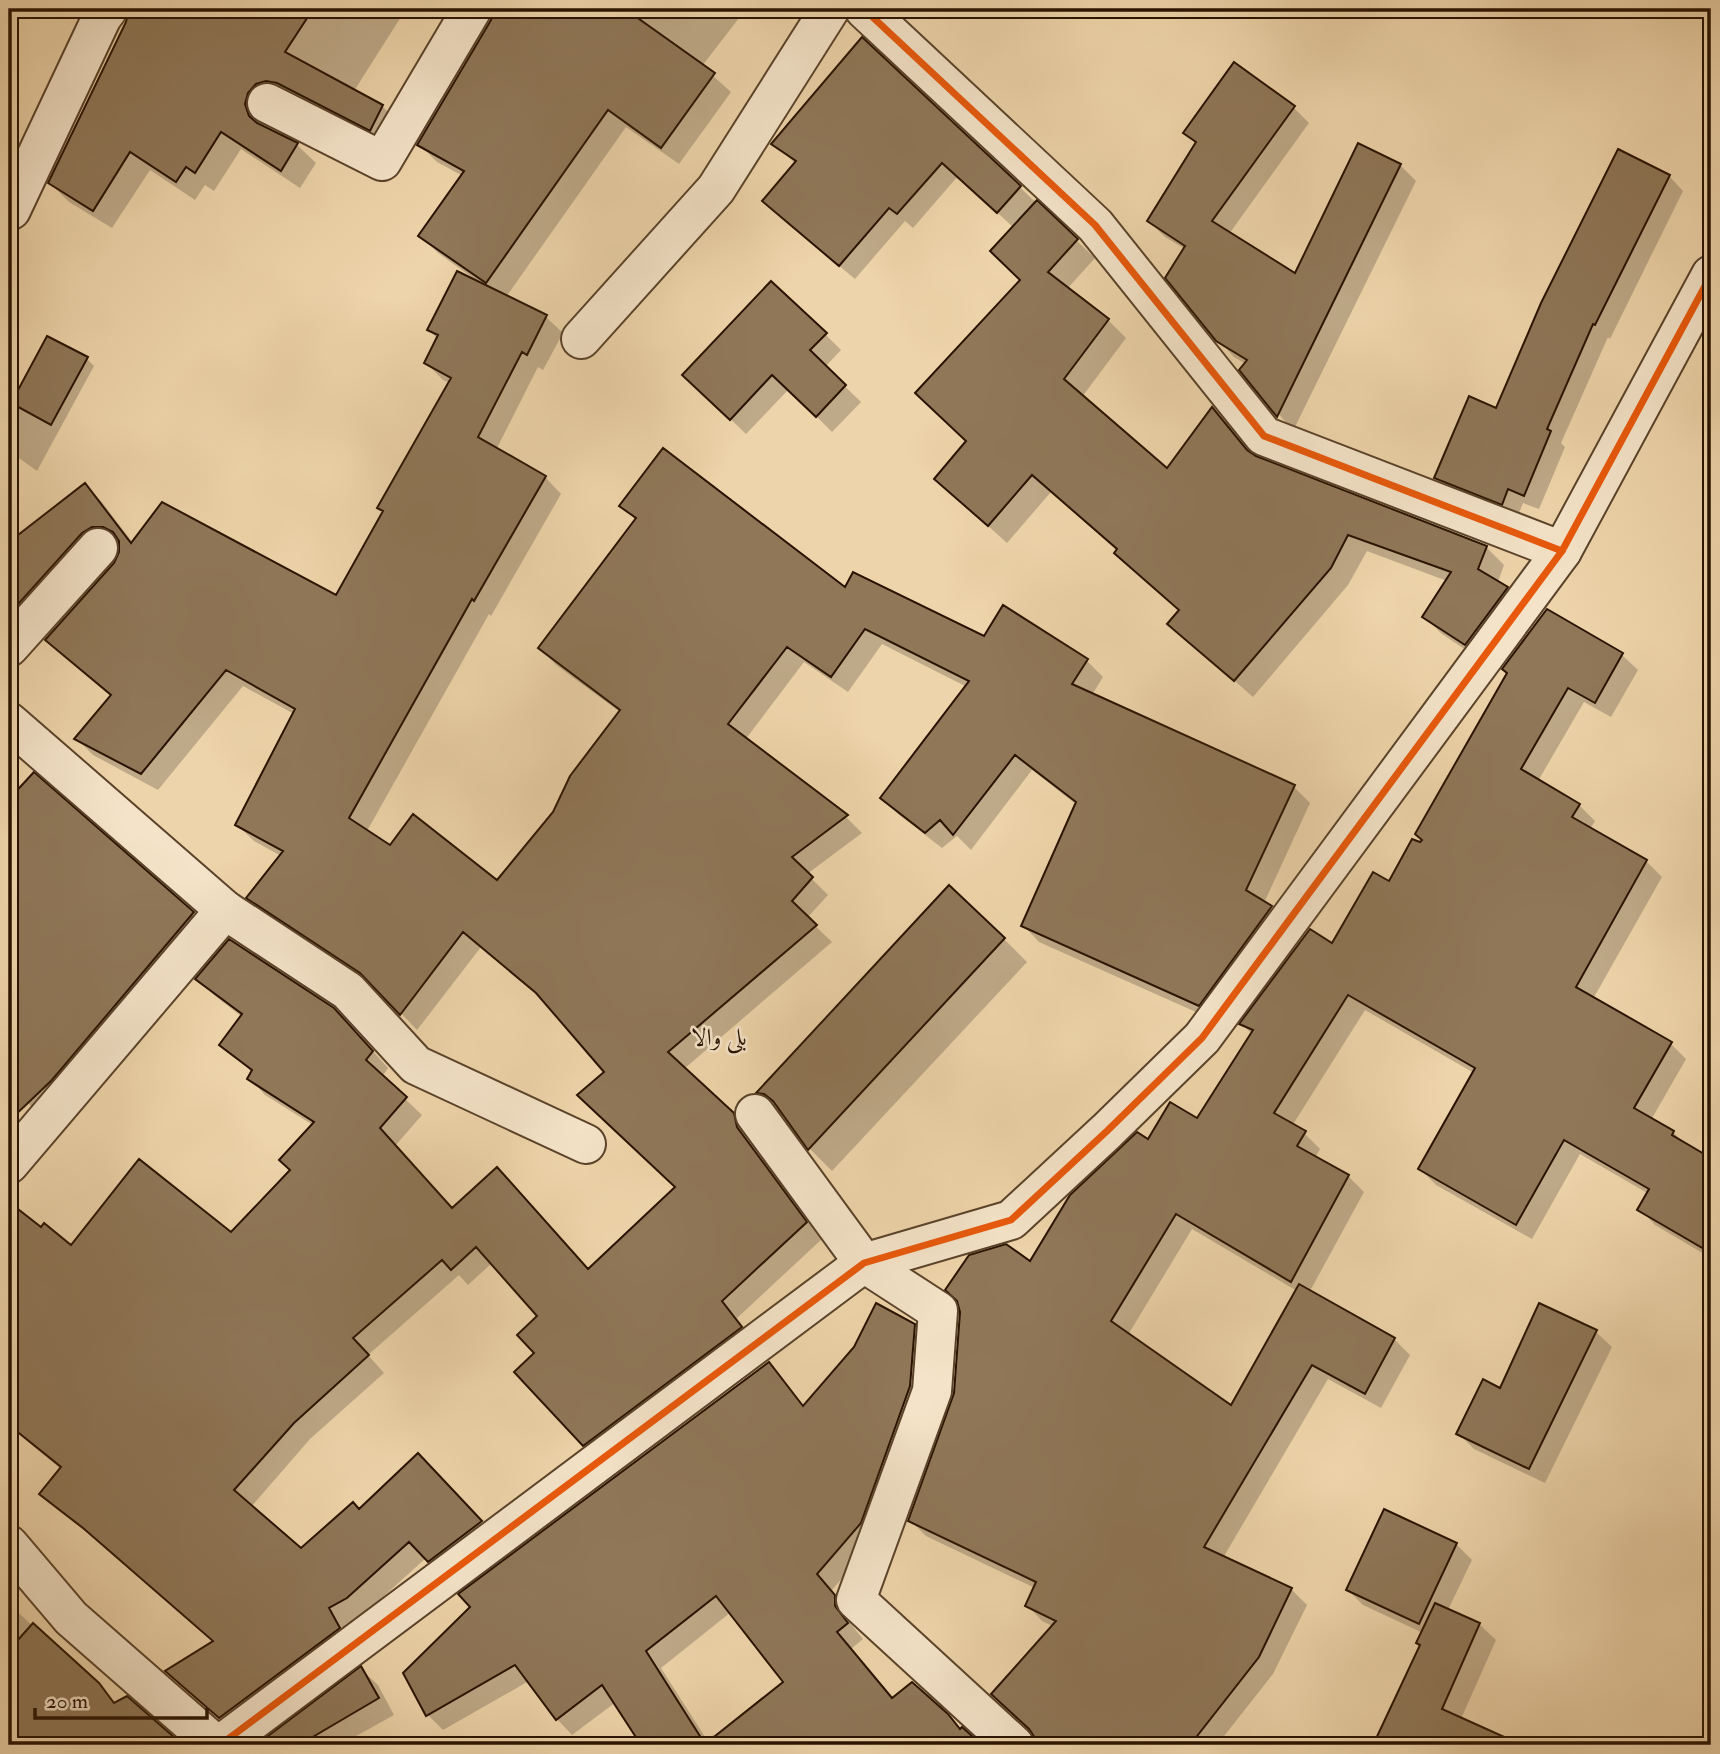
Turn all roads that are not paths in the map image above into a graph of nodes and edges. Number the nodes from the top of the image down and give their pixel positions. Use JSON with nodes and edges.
{"nodes":[{"id":1,"x":108,"y":9,"type":"edge"},
{"id":2,"x":472,"y":9,"type":"edge"},
{"id":3,"x":830,"y":9,"type":"edge"},
{"id":4,"x":864,"y":9,"type":"edge"},
{"id":5,"x":267,"y":103,"type":"dead end"},
{"id":6,"x":9,"y":208,"type":"edge"},
{"id":7,"x":1711,"y":275,"type":"edge"},
{"id":8,"x":581,"y":339,"type":"dead end"},
{"id":9,"x":97,"y":548,"type":"dead end"},
{"id":10,"x":1562,"y":551,"type":"junction"},
{"id":11,"x":9,"y":647,"type":"edge"},
{"id":12,"x":9,"y":722,"type":"edge"},
{"id":13,"x":225,"y":910,"type":"junction"},
{"id":14,"x":755,"y":1114,"type":"dead end"},
{"id":15,"x":586,"y":1144,"type":"dead end"},
{"id":16,"x":9,"y":1164,"type":"edge"},
{"id":17,"x":864,"y":1263,"type":"junction"},
{"id":18,"x":9,"y":1545,"type":"edge"},
{"id":19,"x":218,"y":1745,"type":"edge"},
{"id":20,"x":1014,"y":1745,"type":"edge"}],
"edges":[{"from":1,"to":6,"type":"street"},
{"from":2,"to":5,"type":"street"},
{"from":3,"to":8,"type":"street"},
{"from":4,"to":10,"type":"street"},
{"from":7,"to":10,"type":"street"},
{"from":9,"to":11,"type":"street"},
{"from":10,"to":17,"type":"street"},
{"from":12,"to":13,"type":"street"},
{"from":13,"to":15,"type":"street"},
{"from":13,"to":16,"type":"street"},
{"from":14,"to":17,"type":"street"},
{"from":17,"to":19,"type":"street"},
{"from":17,"to":20,"type":"street"},
{"from":18,"to":19,"type":"street"}]}
